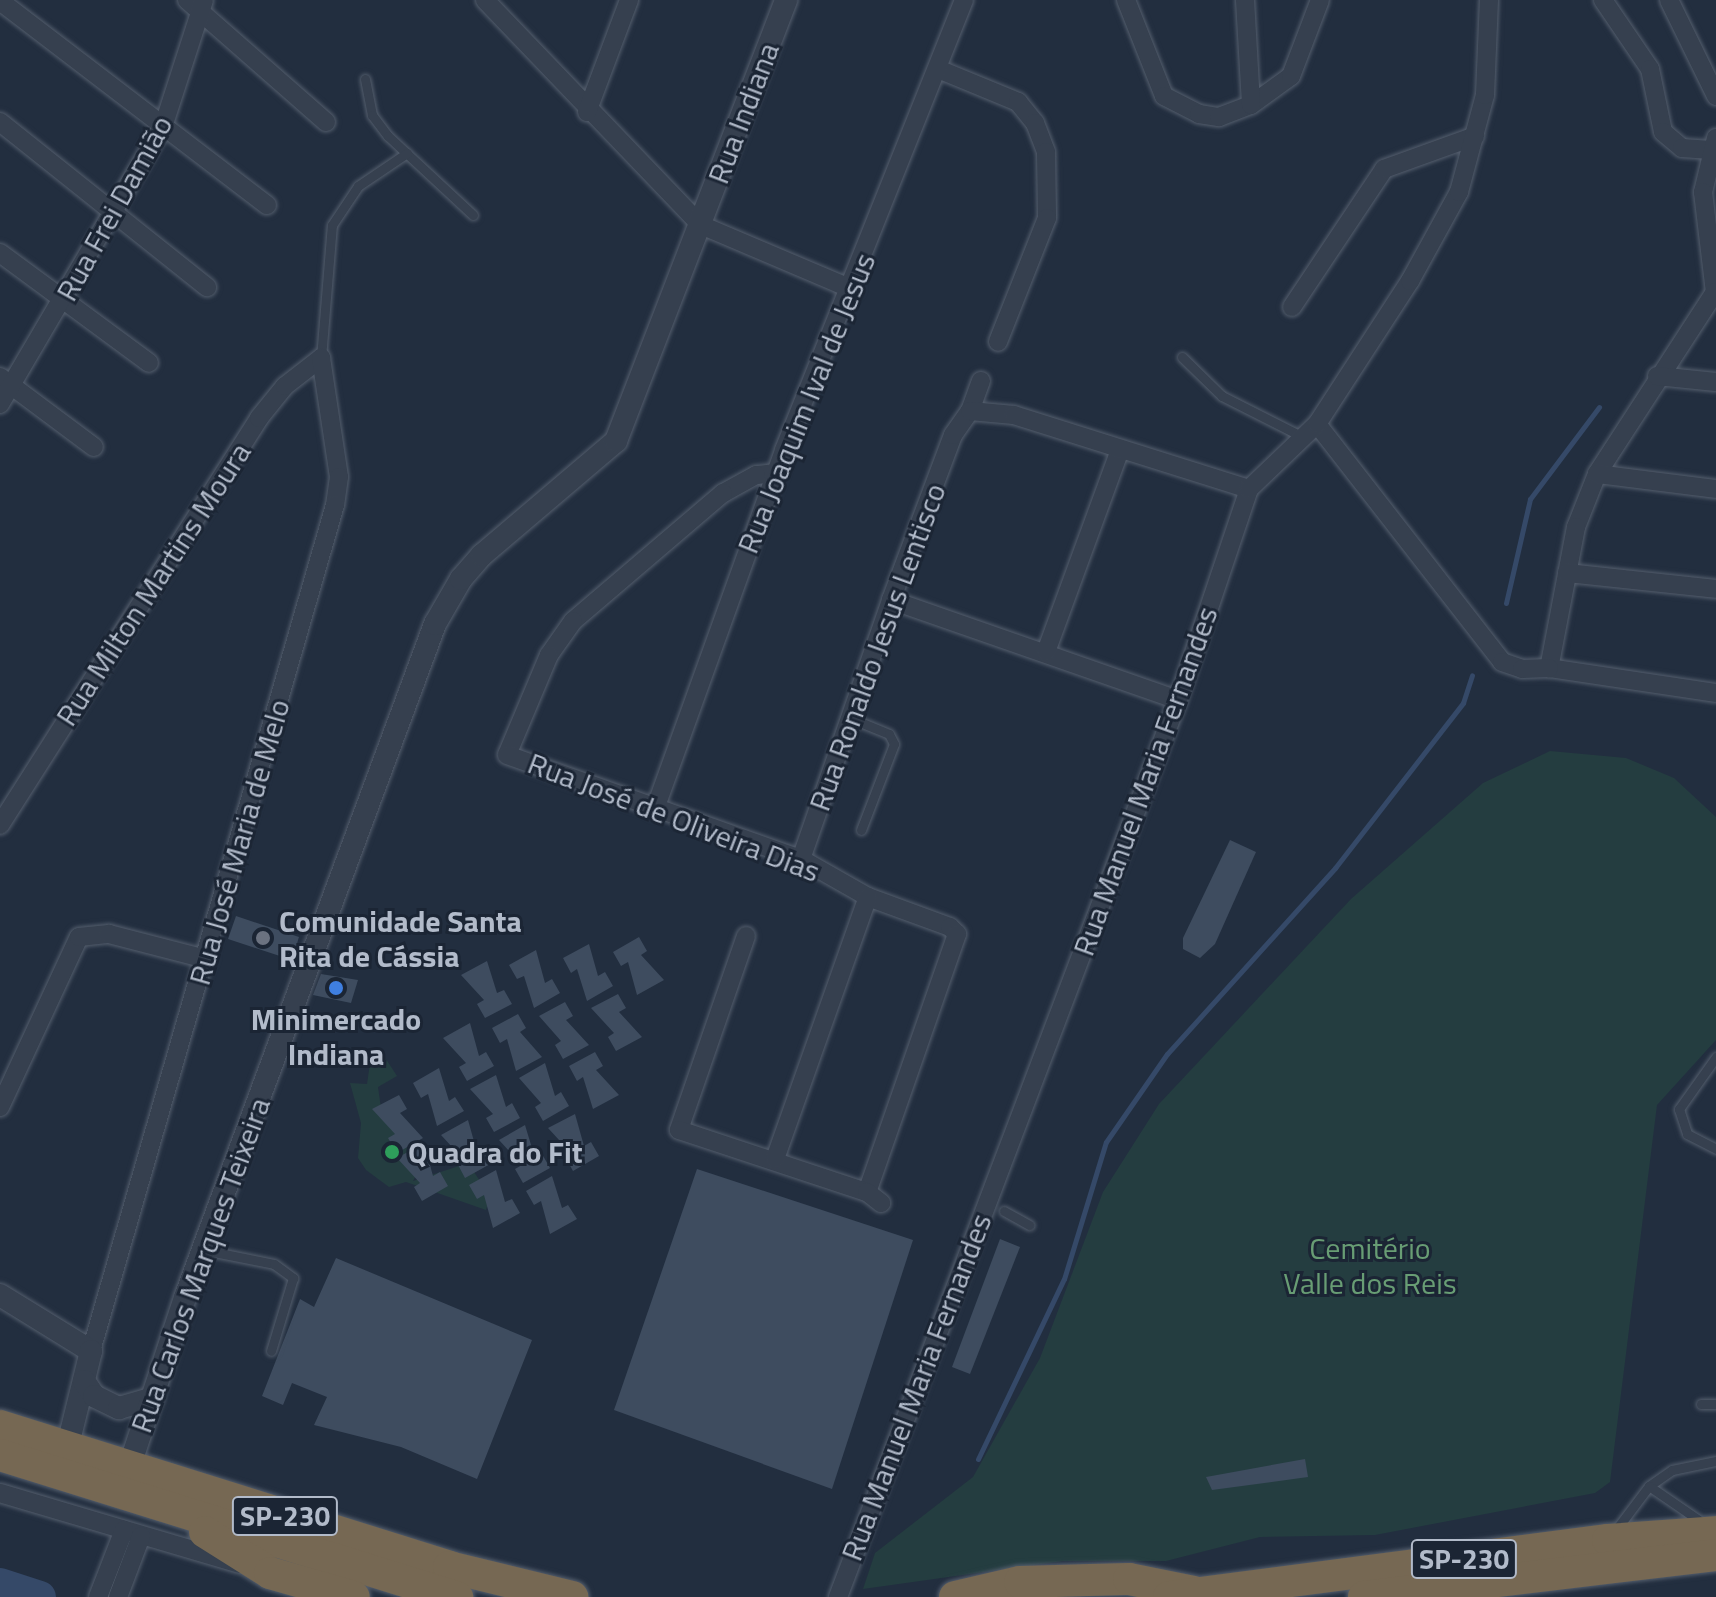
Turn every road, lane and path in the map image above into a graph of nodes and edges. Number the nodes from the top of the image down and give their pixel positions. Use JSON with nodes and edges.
{"nodes":[{"id":1,"x":485,"y":0,"type":"edge"},
{"id":2,"x":629,"y":0,"type":"edge"},
{"id":3,"x":786,"y":0,"type":"edge"},
{"id":4,"x":964,"y":0,"type":"edge"},
{"id":5,"x":1126,"y":0,"type":"edge"},
{"id":6,"x":1245,"y":0,"type":"edge"},
{"id":7,"x":1320,"y":0,"type":"edge"},
{"id":8,"x":1489,"y":0,"type":"edge"},
{"id":9,"x":1603,"y":0,"type":"edge"},
{"id":10,"x":1669,"y":0,"type":"edge"},
{"id":11,"x":0,"y":1,"type":"edge"},
{"id":12,"x":198,"y":3,"type":"edge"},
{"id":13,"x":938,"y":69,"type":"junction"},
{"id":14,"x":365,"y":79,"type":"dead end"},
{"id":15,"x":1716,"y":96,"type":"edge"},
{"id":16,"x":1251,"y":105,"type":"junction"},
{"id":17,"x":587,"y":112,"type":"junction"},
{"id":18,"x":0,"y":122,"type":"edge"},
{"id":19,"x":326,"y":122,"type":"dead end"},
{"id":20,"x":164,"y":124,"type":"junction"},
{"id":21,"x":1475,"y":136,"type":"junction"},
{"id":22,"x":1713,"y":144,"type":"edge"},
{"id":23,"x":407,"y":153,"type":"junction"},
{"id":24,"x":1710,"y":192,"type":"edge"},
{"id":25,"x":267,"y":205,"type":"dead end"},
{"id":26,"x":117,"y":211,"type":"junction"},
{"id":27,"x":473,"y":215,"type":"dead end"},
{"id":28,"x":701,"y":225,"type":"junction"},
{"id":29,"x":0,"y":253,"type":"edge"},
{"id":30,"x":207,"y":287,"type":"dead end"},
{"id":31,"x":852,"y":289,"type":"junction"},
{"id":32,"x":1715,"y":292,"type":"edge"},
{"id":33,"x":65,"y":297,"type":"junction"},
{"id":34,"x":1292,"y":307,"type":"dead end"},
{"id":35,"x":998,"y":342,"type":"dead end"},
{"id":36,"x":1182,"y":357,"type":"dead end"},
{"id":37,"x":321,"y":358,"type":"junction"},
{"id":38,"x":149,"y":363,"type":"dead end"},
{"id":39,"x":1657,"y":376,"type":"junction"},
{"id":40,"x":6,"y":381,"type":"edge"},
{"id":41,"x":981,"y":381,"type":"dead end"},
{"id":42,"x":1716,"y":382,"type":"edge"},
{"id":43,"x":0,"y":404,"type":"edge"},
{"id":44,"x":970,"y":411,"type":"junction"},
{"id":45,"x":1311,"y":431,"type":"junction"},
{"id":46,"x":94,"y":447,"type":"dead end"},
{"id":47,"x":1119,"y":452,"type":"junction"},
{"id":48,"x":776,"y":473,"type":"junction"},
{"id":49,"x":1597,"y":474,"type":"junction"},
{"id":50,"x":1249,"y":489,"type":"junction"},
{"id":51,"x":1716,"y":489,"type":"edge"},
{"id":52,"x":1567,"y":573,"type":"junction"},
{"id":53,"x":1716,"y":589,"type":"edge"},
{"id":54,"x":891,"y":600,"type":"junction"},
{"id":55,"x":1046,"y":652,"type":"junction"},
{"id":56,"x":1549,"y":668,"type":"junction"},
{"id":57,"x":1716,"y":693,"type":"edge"},
{"id":58,"x":1178,"y":700,"type":"junction"},
{"id":59,"x":850,"y":718,"type":"junction"},
{"id":60,"x":655,"y":809,"type":"junction"},
{"id":61,"x":0,"y":825,"type":"edge"},
{"id":62,"x":861,"y":830,"type":"dead end"},
{"id":63,"x":801,"y":859,"type":"junction"},
{"id":64,"x":868,"y":897,"type":"junction"},
{"id":65,"x":746,"y":936,"type":"dead end"},
{"id":66,"x":206,"y":959,"type":"junction"},
{"id":67,"x":1716,"y":1057,"type":"edge"},
{"id":68,"x":0,"y":1107,"type":"edge"},
{"id":69,"x":1716,"y":1149,"type":"edge"},
{"id":70,"x":775,"y":1159,"type":"junction"},
{"id":71,"x":1004,"y":1211,"type":"dead end"},
{"id":72,"x":1029,"y":1225,"type":"dead end"},
{"id":73,"x":204,"y":1250,"type":"junction"},
{"id":74,"x":0,"y":1295,"type":"edge"},
{"id":75,"x":91,"y":1351,"type":"junction"},
{"id":76,"x":271,"y":1351,"type":"dead end"},
{"id":77,"x":84,"y":1381,"type":"junction"},
{"id":78,"x":153,"y":1398,"type":"junction"},
{"id":79,"x":1701,"y":1404,"type":"dead end"},
{"id":80,"x":1716,"y":1404,"type":"edge"},
{"id":81,"x":0,"y":1426,"type":"edge"},
{"id":82,"x":67,"y":1449,"type":"junction"},
{"id":83,"x":0,"y":1455,"type":"edge"},
{"id":84,"x":1716,"y":1461,"type":"edge"},
{"id":85,"x":129,"y":1468,"type":"junction"},
{"id":86,"x":1649,"y":1486,"type":"junction"},
{"id":87,"x":0,"y":1493,"type":"edge"},
{"id":88,"x":172,"y":1510,"type":"junction"},
{"id":89,"x":1716,"y":1532,"type":"edge"},
{"id":90,"x":132,"y":1533,"type":"junction"},
{"id":91,"x":1608,"y":1540,"type":"junction"},
{"id":92,"x":1716,"y":1555,"type":"edge"},
{"id":93,"x":270,"y":1573,"type":"junction"},
{"id":94,"x":1193,"y":1593,"type":"edge"},
{"id":95,"x":98,"y":1597,"type":"edge"},
{"id":96,"x":118,"y":1597,"type":"edge"},
{"id":97,"x":354,"y":1597,"type":"edge"},
{"id":98,"x":457,"y":1597,"type":"edge"},
{"id":99,"x":572,"y":1597,"type":"edge"},
{"id":100,"x":838,"y":1597,"type":"edge"},
{"id":101,"x":955,"y":1597,"type":"edge"},
{"id":102,"x":1364,"y":1597,"type":"edge"}],
"edges":[{"from":1,"to":17,"type":"street"},
{"from":2,"to":17,"type":"street"},
{"from":3,"to":28,"type":"street","name":"Rua Indiana"},
{"from":4,"to":13,"type":"street","name":"Rua Joaquim Ival de Jesus"},
{"from":5,"to":16,"type":"street"},
{"from":6,"to":16,"type":"street"},
{"from":7,"to":16,"type":"street"},
{"from":8,"to":21,"type":"street","name":"Rua Manuel Maria Fernandes"},
{"from":9,"to":22,"type":"street"},
{"from":10,"to":15,"type":"street"},
{"from":11,"to":20,"type":"street"},
{"from":12,"to":19,"type":"street"},
{"from":12,"to":20,"type":"street","name":"Rua Frei Damião"},
{"from":13,"to":31,"type":"street","name":"Rua Joaquim Ival de Jesus"},
{"from":13,"to":35,"type":"street"},
{"from":14,"to":23,"type":"lane"},
{"from":17,"to":28,"type":"street"},
{"from":18,"to":26,"type":"street"},
{"from":20,"to":25,"type":"street"},
{"from":20,"to":26,"type":"street","name":"Rua Frei Damião"},
{"from":21,"to":34,"type":"street"},
{"from":21,"to":45,"type":"street","name":"Rua Manuel Maria Fernandes"},
{"from":22,"to":24,"type":"street"},
{"from":23,"to":27,"type":"lane"},
{"from":23,"to":37,"type":"lane","name":"Rua José Maria de Melo"},
{"from":24,"to":32,"type":"street"},
{"from":26,"to":30,"type":"street"},
{"from":26,"to":33,"type":"street","name":"Rua Frei Damião"},
{"from":28,"to":31,"type":"street"},
{"from":28,"to":73,"type":"street","name":"Rua Carlos Marques Teixeira"},
{"from":29,"to":33,"type":"street"},
{"from":31,"to":48,"type":"street","name":"Rua Joaquim Ival de Jesus"},
{"from":32,"to":39,"type":"street"},
{"from":33,"to":38,"type":"street"},
{"from":33,"to":40,"type":"street","name":"Rua Frei Damião"},
{"from":36,"to":45,"type":"lane"},
{"from":37,"to":61,"type":"street","name":"Rua Milton Martins Moura"},
{"from":37,"to":66,"type":"street","name":"Rua José Maria de Melo"},
{"from":39,"to":42,"type":"street"},
{"from":39,"to":49,"type":"street"},
{"from":40,"to":43,"type":"street","name":"Rua Frei Damião"},
{"from":40,"to":46,"type":"street"},
{"from":41,"to":44,"type":"street","name":"Rua Ronaldo Jesus Lentisco"},
{"from":44,"to":47,"type":"street"},
{"from":44,"to":54,"type":"street","name":"Rua Ronaldo Jesus Lentisco"},
{"from":45,"to":50,"type":"street","name":"Rua Manuel Maria Fernandes"},
{"from":45,"to":56,"type":"street"},
{"from":47,"to":50,"type":"street"},
{"from":47,"to":55,"type":"street"},
{"from":48,"to":60,"type":"street","name":"Rua Joaquim Ival de Jesus"},
{"from":48,"to":60,"type":"street","name":"Rua José de Oliveira Dias"},
{"from":49,"to":51,"type":"street"},
{"from":49,"to":52,"type":"street"},
{"from":50,"to":58,"type":"street","name":"Rua Manuel Maria Fernandes"},
{"from":52,"to":53,"type":"street"},
{"from":52,"to":56,"type":"street"},
{"from":54,"to":55,"type":"street"},
{"from":54,"to":59,"type":"street","name":"Rua Ronaldo Jesus Lentisco"},
{"from":55,"to":58,"type":"street"},
{"from":56,"to":57,"type":"street"},
{"from":58,"to":100,"type":"street","name":"Rua Manuel Maria Fernandes"},
{"from":59,"to":62,"type":"lane"},
{"from":59,"to":63,"type":"street","name":"Rua Ronaldo Jesus Lentisco"},
{"from":60,"to":63,"type":"street","name":"Rua José de Oliveira Dias"},
{"from":63,"to":64,"type":"street","name":"Rua José de Oliveira Dias"},
{"from":64,"to":70,"type":"street"},
{"from":64,"to":70,"type":"street","name":"Rua José de Oliveira Dias"},
{"from":65,"to":70,"type":"street"},
{"from":66,"to":68,"type":"street"},
{"from":66,"to":75,"type":"street","name":"Rua José Maria de Melo"},
{"from":67,"to":69,"type":"lane"},
{"from":71,"to":72,"type":"lane"},
{"from":73,"to":76,"type":"lane"},
{"from":73,"to":78,"type":"street","name":"Rua Carlos Marques Teixeira"},
{"from":74,"to":75,"type":"street"},
{"from":75,"to":77,"type":"street","name":"Rua José Maria de Melo"},
{"from":77,"to":78,"type":"street"},
{"from":77,"to":82,"type":"street","name":"Rua José Maria de Melo"},
{"from":78,"to":85,"type":"street","name":"Rua Carlos Marques Teixeira"},
{"from":79,"to":80,"type":"lane"},
{"from":81,"to":82,"type":"highway","number":"SP-230"},
{"from":82,"to":85,"type":"highway","number":"SP-230"},
{"from":83,"to":88,"type":"highway","number":"SP-230"},
{"from":84,"to":86,"type":"lane"},
{"from":85,"to":99,"type":"highway","number":"SP-230"},
{"from":86,"to":89,"type":"lane"},
{"from":86,"to":91,"type":"lane"},
{"from":87,"to":90,"type":"street"},
{"from":88,"to":93,"type":"highway"},
{"from":88,"to":98,"type":"highway","number":"SP-230"},
{"from":89,"to":91,"type":"highway","number":"SP-230"},
{"from":90,"to":93,"type":"street"},
{"from":90,"to":95,"type":"street"},
{"from":90,"to":96,"type":"street"},
{"from":91,"to":94,"type":"highway","number":"SP-230"},
{"from":92,"to":102,"type":"highway","number":"SP-230"},
{"from":93,"to":97,"type":"highway"},
{"from":94,"to":101,"type":"highway"}]}
